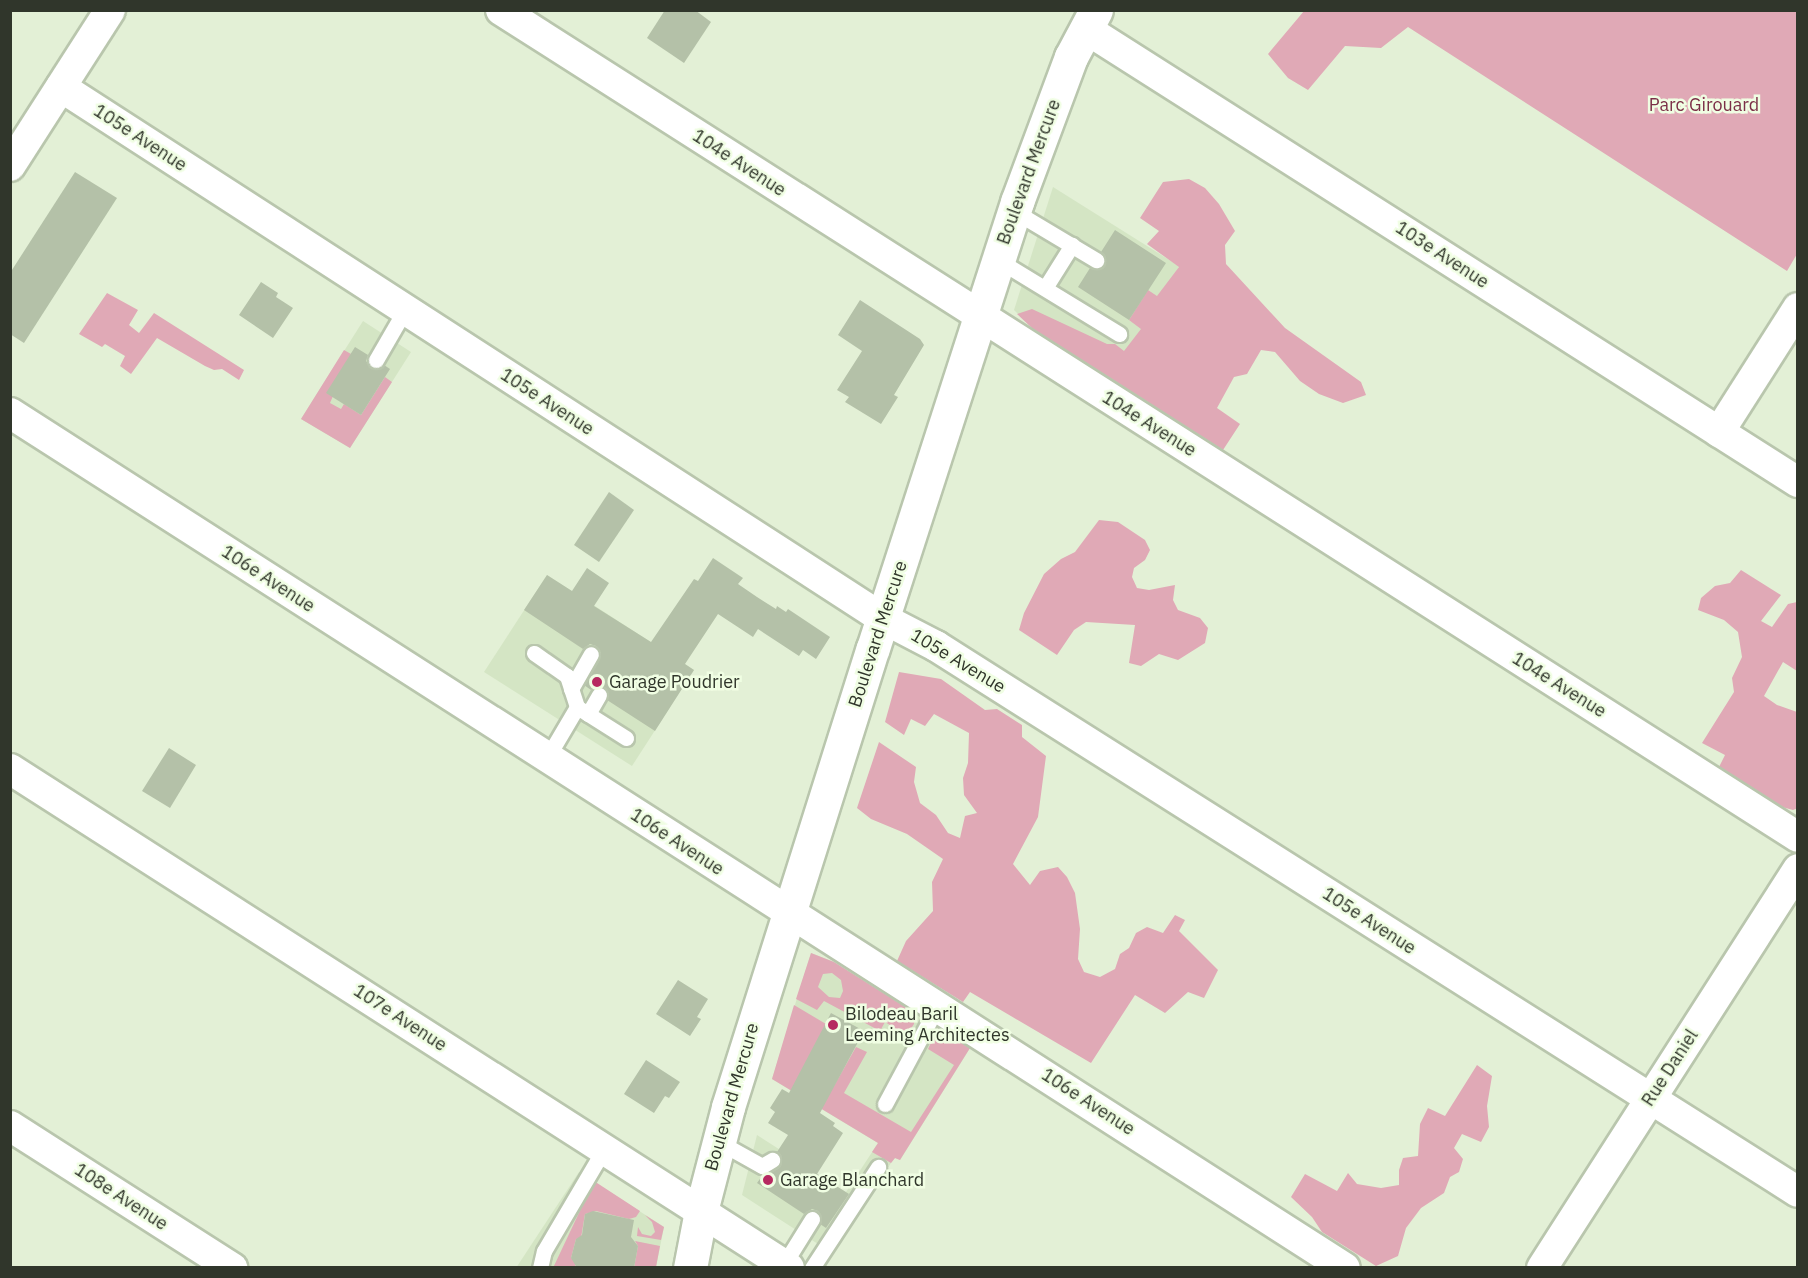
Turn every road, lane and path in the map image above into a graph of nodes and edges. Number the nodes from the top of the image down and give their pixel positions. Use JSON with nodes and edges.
{"nodes":[{"id":1,"x":110,"y":10,"type":"edge"},
{"id":2,"x":501,"y":10,"type":"edge"},
{"id":3,"x":1091,"y":20,"type":"edge"},
{"id":4,"x":61,"y":87,"type":"junction"},
{"id":5,"x":10,"y":166,"type":"edge"},
{"id":6,"x":1014,"y":211,"type":"junction"},
{"id":7,"x":1072,"y":245,"type":"junction"},
{"id":8,"x":998,"y":260,"type":"junction"},
{"id":9,"x":1096,"y":260,"type":"dead end"},
{"id":10,"x":1045,"y":288,"type":"junction"},
{"id":11,"x":1797,"y":308,"type":"edge"},
{"id":12,"x":405,"y":310,"type":"junction"},
{"id":13,"x":980,"y":316,"type":"junction"},
{"id":14,"x":1119,"y":334,"type":"dead end"},
{"id":15,"x":376,"y":360,"type":"dead end"},
{"id":16,"x":10,"y":413,"type":"edge"},
{"id":17,"x":1719,"y":432,"type":"junction"},
{"id":18,"x":1797,"y":482,"type":"edge"},
{"id":19,"x":882,"y":618,"type":"junction"},
{"id":20,"x":534,"y":653,"type":"dead end"},
{"id":21,"x":591,"y":654,"type":"dead end"},
{"id":22,"x":571,"y":689,"type":"junction"},
{"id":23,"x":599,"y":695,"type":"dead end"},
{"id":24,"x":582,"y":710,"type":"junction"},
{"id":25,"x":626,"y":738,"type":"dead end"},
{"id":26,"x":547,"y":758,"type":"junction"},
{"id":27,"x":10,"y":769,"type":"edge"},
{"id":28,"x":1797,"y":837,"type":"edge"},
{"id":29,"x":1797,"y":869,"type":"edge"},
{"id":30,"x":788,"y":912,"type":"junction"},
{"id":31,"x":938,"y":1005,"type":"junction"},
{"id":32,"x":1649,"y":1099,"type":"junction"},
{"id":33,"x":885,"y":1104,"type":"dead end"},
{"id":34,"x":10,"y":1126,"type":"edge"},
{"id":35,"x":719,"y":1142,"type":"junction"},
{"id":36,"x":604,"y":1149,"type":"junction"},
{"id":37,"x":772,"y":1160,"type":"dead end"},
{"id":38,"x":878,"y":1167,"type":"dead end"},
{"id":39,"x":1797,"y":1192,"type":"edge"},
{"id":40,"x":701,"y":1211,"type":"junction"},
{"id":41,"x":812,"y":1219,"type":"dead end"},
{"id":42,"x":795,"y":1266,"type":"edge"},
{"id":43,"x":232,"y":1268,"type":"edge"},
{"id":44,"x":540,"y":1268,"type":"edge"},
{"id":45,"x":690,"y":1268,"type":"edge"},
{"id":46,"x":1345,"y":1268,"type":"edge"},
{"id":47,"x":1542,"y":1268,"type":"edge"}],
"edges":[{"from":1,"to":4,"type":"street"},
{"from":2,"to":13,"type":"street","name":"104e Avenue"},
{"from":3,"to":6,"type":"street","name":"Boulevard Mercure"},
{"from":3,"to":17,"type":"street","name":"103e Avenue"},
{"from":4,"to":5,"type":"street"},
{"from":4,"to":12,"type":"street","name":"105e Avenue"},
{"from":6,"to":7,"type":"lane"},
{"from":6,"to":8,"type":"street","name":"Boulevard Mercure"},
{"from":7,"to":9,"type":"lane"},
{"from":7,"to":10,"type":"lane"},
{"from":8,"to":10,"type":"lane"},
{"from":8,"to":13,"type":"street","name":"Boulevard Mercure"},
{"from":10,"to":14,"type":"lane"},
{"from":11,"to":17,"type":"street"},
{"from":12,"to":15,"type":"lane"},
{"from":12,"to":19,"type":"street","name":"105e Avenue"},
{"from":13,"to":19,"type":"street","name":"Boulevard Mercure"},
{"from":13,"to":28,"type":"street","name":"104e Avenue"},
{"from":16,"to":26,"type":"street","name":"106e Avenue"},
{"from":17,"to":18,"type":"street","name":"103e Avenue"},
{"from":19,"to":30,"type":"street","name":"Boulevard Mercure"},
{"from":19,"to":32,"type":"street","name":"105e Avenue"},
{"from":20,"to":22,"type":"lane"},
{"from":21,"to":22,"type":"lane"},
{"from":22,"to":24,"type":"lane"},
{"from":23,"to":24,"type":"lane"},
{"from":24,"to":25,"type":"lane"},
{"from":24,"to":26,"type":"lane"},
{"from":26,"to":30,"type":"street","name":"106e Avenue"},
{"from":27,"to":36,"type":"street","name":"107e Avenue"},
{"from":29,"to":32,"type":"street","name":"Rue Daniel"},
{"from":30,"to":31,"type":"street","name":"106e Avenue"},
{"from":30,"to":35,"type":"street","name":"Boulevard Mercure"},
{"from":31,"to":33,"type":"lane"},
{"from":31,"to":46,"type":"street","name":"106e Avenue"},
{"from":32,"to":39,"type":"street","name":"105e Avenue"},
{"from":32,"to":47,"type":"street","name":"Rue Daniel"},
{"from":34,"to":43,"type":"street","name":"108e Avenue"},
{"from":35,"to":37,"type":"lane"},
{"from":35,"to":40,"type":"street","name":"Boulevard Mercure"},
{"from":36,"to":40,"type":"street","name":"107e Avenue"},
{"from":36,"to":44,"type":"lane"},
{"from":38,"to":42,"type":"lane"},
{"from":40,"to":42,"type":"street","name":"107e Avenue"},
{"from":40,"to":45,"type":"street","name":"Boulevard Mercure"},
{"from":41,"to":42,"type":"lane"}]}
